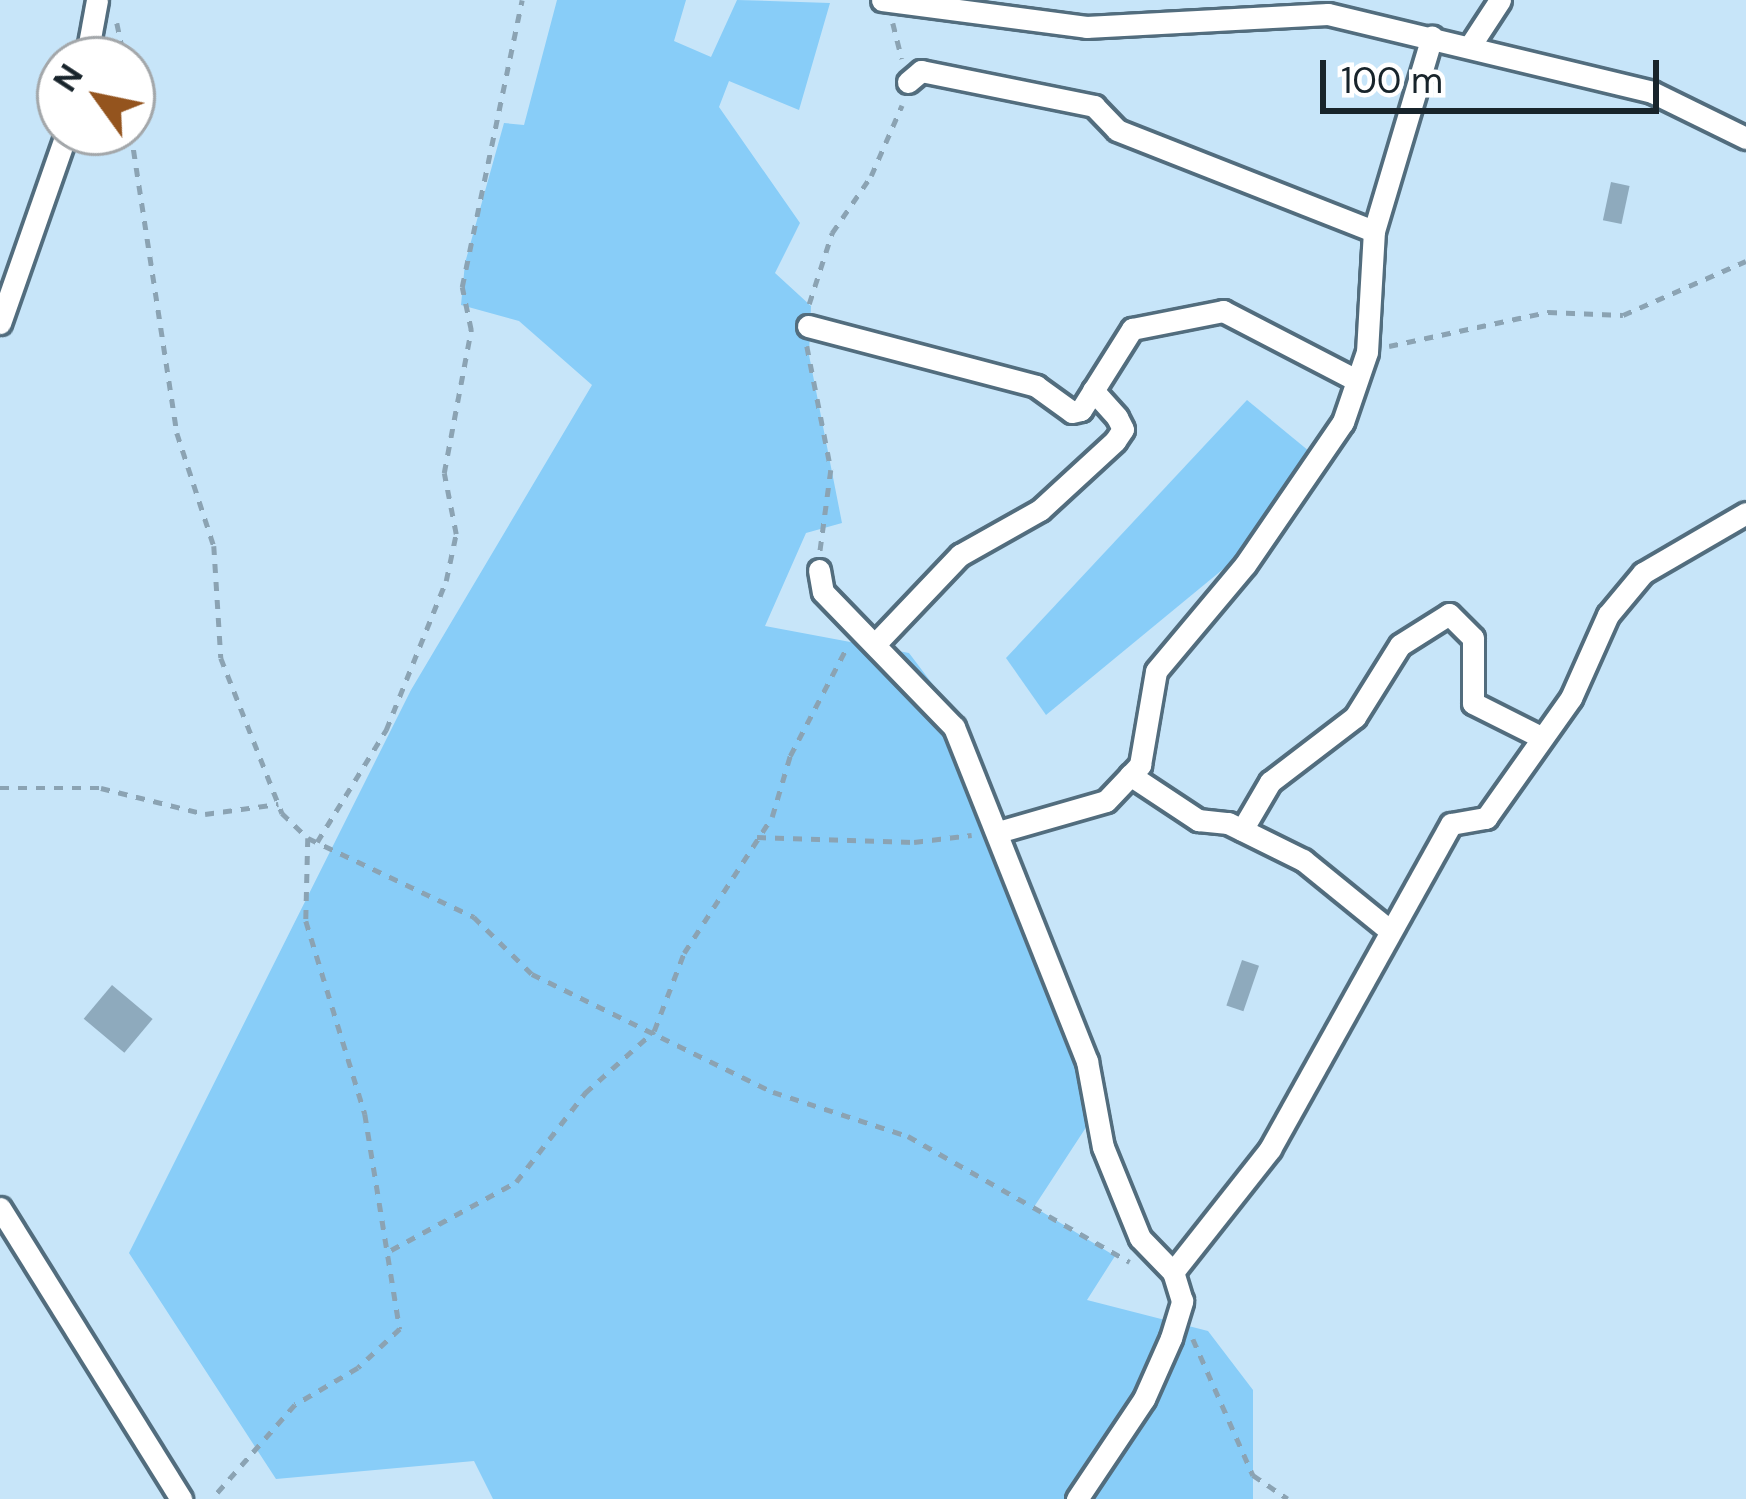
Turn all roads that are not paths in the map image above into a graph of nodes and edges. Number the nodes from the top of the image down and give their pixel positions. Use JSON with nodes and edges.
{"nodes":[{"id":1,"x":97,"y":0,"type":"edge"},
{"id":2,"x":1500,"y":0,"type":"edge"},
{"id":3,"x":883,"y":6,"type":"edge"},
{"id":4,"x":943,"y":6,"type":"edge"},
{"id":5,"x":90,"y":36,"type":"edge"},
{"id":6,"x":1432,"y":36,"type":"junction"},
{"id":7,"x":1470,"y":46,"type":"junction"},
{"id":8,"x":908,"y":82,"type":"road end"},
{"id":9,"x":1746,"y":138,"type":"edge"},
{"id":10,"x":59,"y":156,"type":"edge"},
{"id":11,"x":1374,"y":231,"type":"junction"},
{"id":12,"x":0,"y":323,"type":"edge"},
{"id":13,"x":808,"y":326,"type":"road end"},
{"id":14,"x":1354,"y":379,"type":"junction"},
{"id":15,"x":1093,"y":390,"type":"junction"},
{"id":16,"x":1746,"y":513,"type":"edge"},
{"id":17,"x":819,"y":570,"type":"road end"},
{"id":18,"x":878,"y":641,"type":"junction"},
{"id":19,"x":1541,"y":737,"type":"junction"},
{"id":20,"x":1130,"y":776,"type":"junction"},
{"id":21,"x":1242,"y":830,"type":"junction"},
{"id":22,"x":998,"y":832,"type":"junction"},
{"id":23,"x":1389,"y":930,"type":"junction"},
{"id":24,"x":0,"y":1208,"type":"edge"},
{"id":25,"x":1173,"y":1273,"type":"junction"},
{"id":26,"x":181,"y":1499,"type":"edge"},
{"id":27,"x":1077,"y":1499,"type":"edge"}],
"edges":[{"from":1,"to":5,"type":"street"},
{"from":2,"to":7,"type":"street"},
{"from":3,"to":4,"type":"street"},
{"from":4,"to":6,"type":"street"},
{"from":6,"to":7,"type":"street"},
{"from":6,"to":11,"type":"street"},
{"from":7,"to":9,"type":"street"},
{"from":8,"to":11,"type":"street"},
{"from":10,"to":12,"type":"street"},
{"from":11,"to":14,"type":"street"},
{"from":13,"to":15,"type":"street"},
{"from":14,"to":15,"type":"street"},
{"from":14,"to":20,"type":"street"},
{"from":15,"to":18,"type":"street"},
{"from":16,"to":19,"type":"street"},
{"from":17,"to":18,"type":"street"},
{"from":18,"to":22,"type":"street"},
{"from":19,"to":21,"type":"street"},
{"from":19,"to":23,"type":"street"},
{"from":20,"to":21,"type":"street"},
{"from":20,"to":22,"type":"street"},
{"from":21,"to":23,"type":"street"},
{"from":22,"to":25,"type":"street"},
{"from":23,"to":25,"type":"street"},
{"from":24,"to":26,"type":"street"},
{"from":25,"to":27,"type":"street"}]}
